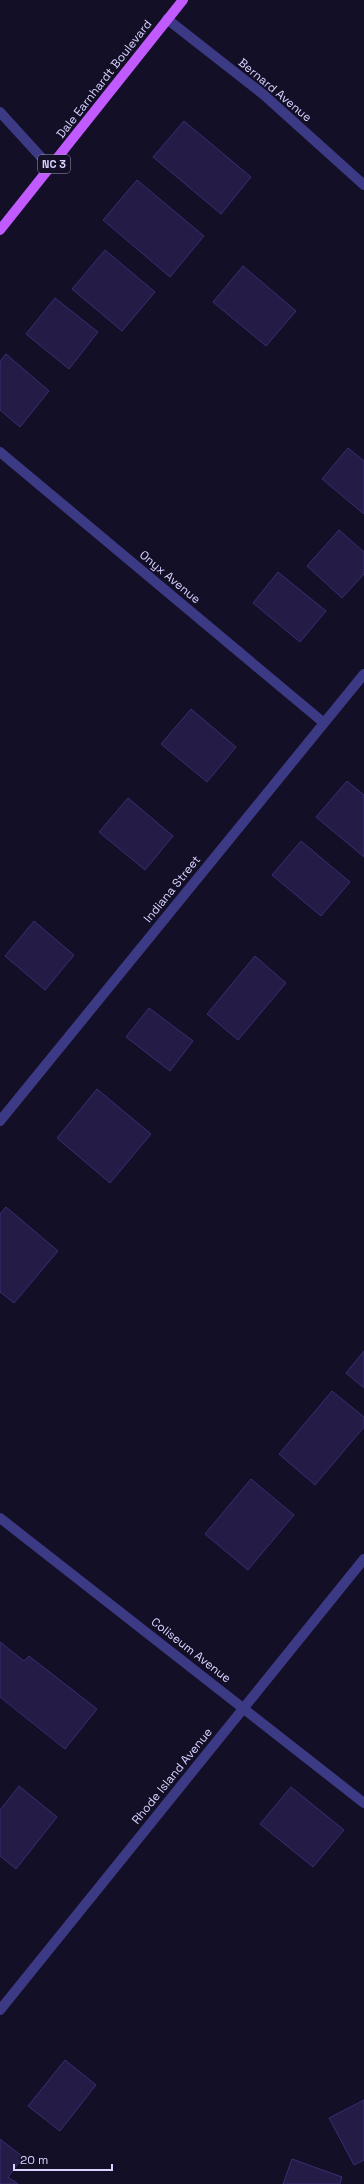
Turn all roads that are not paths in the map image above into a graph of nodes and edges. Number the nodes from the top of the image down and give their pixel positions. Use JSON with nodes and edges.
{"nodes":[{"id":1,"x":182,"y":0,"type":"edge"},
{"id":2,"x":167,"y":19,"type":"junction"},
{"id":3,"x":0,"y":112,"type":"edge"},
{"id":4,"x":51,"y":168,"type":"junction"},
{"id":5,"x":364,"y":185,"type":"edge"},
{"id":6,"x":0,"y":230,"type":"edge"},
{"id":7,"x":0,"y":452,"type":"edge"},
{"id":8,"x":364,"y":674,"type":"edge"},
{"id":9,"x":324,"y":723,"type":"junction"},
{"id":10,"x":0,"y":1120,"type":"edge"},
{"id":11,"x":0,"y":1518,"type":"edge"},
{"id":12,"x":364,"y":1559,"type":"edge"},
{"id":13,"x":244,"y":1708,"type":"junction"},
{"id":14,"x":364,"y":1803,"type":"edge"},
{"id":15,"x":0,"y":2010,"type":"edge"}],
"edges":[{"from":1,"to":2,"type":"main road","name":"Dale Earnhardt Boulevard","number":"NC 3"},
{"from":2,"to":4,"type":"main road","name":"Dale Earnhardt Boulevard","number":"NC 3"},
{"from":2,"to":5,"type":"street","name":"Bernard Avenue"},
{"from":3,"to":4,"type":"street"},
{"from":4,"to":6,"type":"main road","name":"Dale Earnhardt Boulevard","number":"NC 3"},
{"from":7,"to":9,"type":"street","name":"Onyx Avenue"},
{"from":8,"to":9,"type":"street","name":"Indiana Street"},
{"from":9,"to":10,"type":"street","name":"Indiana Street"},
{"from":11,"to":13,"type":"street","name":"Coliseum Avenue"},
{"from":12,"to":13,"type":"street","name":"Rhode Island Avenue"},
{"from":13,"to":14,"type":"street","name":"Coliseum Avenue"},
{"from":13,"to":15,"type":"street","name":"Rhode Island Avenue"}]}
